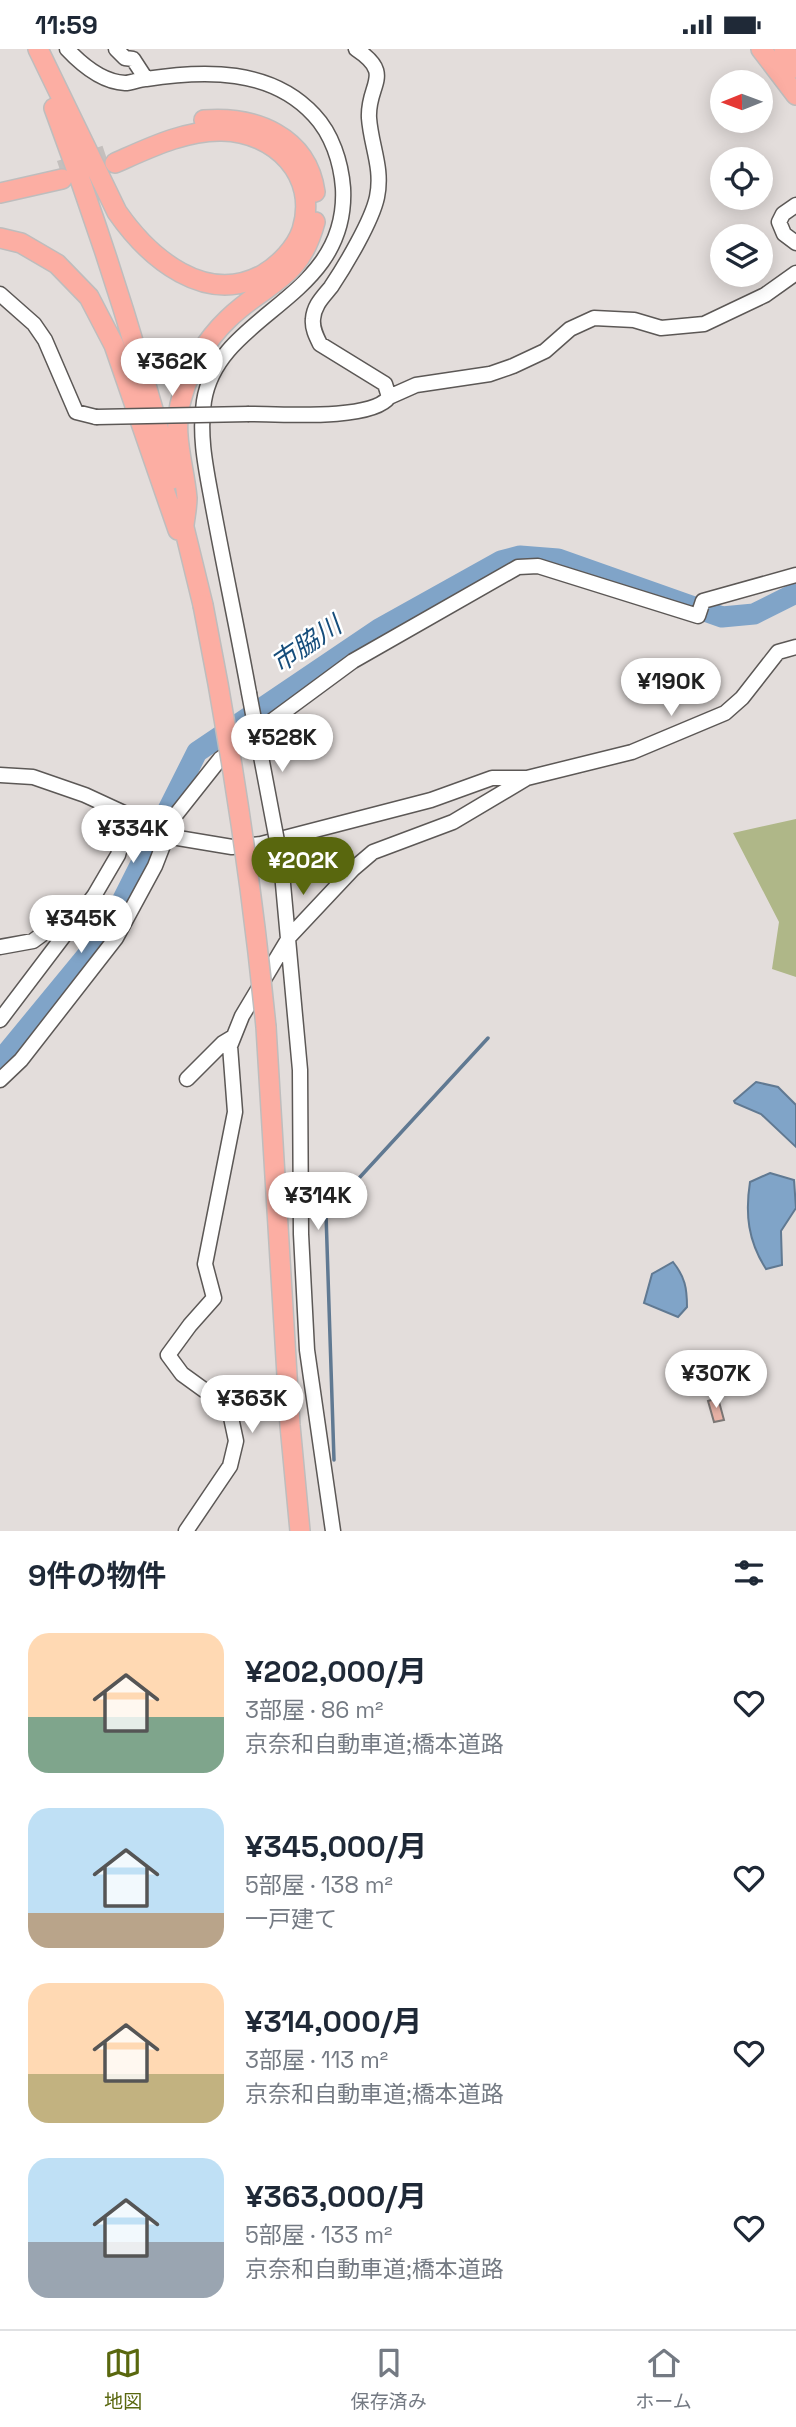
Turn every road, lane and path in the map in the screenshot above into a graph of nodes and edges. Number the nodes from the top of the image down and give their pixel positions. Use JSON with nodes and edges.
{"nodes":[{"id":1,"x":28,"y":49,"type":"edge"},
{"id":2,"x":38,"y":49,"type":"edge"},
{"id":3,"x":67,"y":49,"type":"edge"},
{"id":4,"x":116,"y":49,"type":"edge"},
{"id":5,"x":356,"y":49,"type":"edge"},
{"id":6,"x":761,"y":49,"type":"edge"},
{"id":7,"x":784,"y":49,"type":"edge"},
{"id":8,"x":796,"y":68,"type":"edge"},
{"id":9,"x":146,"y":79,"type":"junction"},
{"id":10,"x":796,"y":95,"type":"edge"},
{"id":11,"x":0,"y":182,"type":"edge"},
{"id":12,"x":0,"y":193,"type":"edge"},
{"id":13,"x":796,"y":205,"type":"edge"},
{"id":14,"x":0,"y":238,"type":"edge"},
{"id":15,"x":796,"y":243,"type":"edge"},
{"id":16,"x":796,"y":273,"type":"edge"},
{"id":17,"x":314,"y":275,"type":"junction"},
{"id":18,"x":331,"y":286,"type":"junction"},
{"id":19,"x":0,"y":294,"type":"edge"},
{"id":20,"x":389,"y":397,"type":"junction"},
{"id":21,"x":184,"y":525,"type":"junction"},
{"id":22,"x":195,"y":573,"type":"junction"},
{"id":23,"x":796,"y":575,"type":"edge"},
{"id":24,"x":796,"y":647,"type":"edge"},
{"id":25,"x":0,"y":775,"type":"edge"},
{"id":26,"x":527,"y":778,"type":"junction"},
{"id":27,"x":129,"y":817,"type":"junction"},
{"id":28,"x":167,"y":833,"type":"junction"},
{"id":29,"x":94,"y":896,"type":"junction"},
{"id":30,"x":290,"y":936,"type":"junction"},
{"id":31,"x":0,"y":947,"type":"edge"},
{"id":32,"x":0,"y":1020,"type":"edge"},
{"id":33,"x":233,"y":1037,"type":"junction"},
{"id":34,"x":187,"y":1079,"type":"dead end"},
{"id":35,"x":0,"y":1080,"type":"edge"},
{"id":36,"x":186,"y":1531,"type":"edge"},
{"id":37,"x":300,"y":1531,"type":"edge"},
{"id":38,"x":333,"y":1531,"type":"edge"}],
"edges":[{"from":1,"to":21,"type":"highway"},
{"from":2,"to":21,"type":"highway"},
{"from":3,"to":9,"type":"street"},
{"from":4,"to":9,"type":"street"},
{"from":5,"to":18,"type":"street"},
{"from":6,"to":10,"type":"highway"},
{"from":7,"to":8,"type":"highway"},
{"from":9,"to":17,"type":"street"},
{"from":11,"to":12,"type":"highway"},
{"from":13,"to":15,"type":"street"},
{"from":14,"to":22,"type":"highway"},
{"from":16,"to":20,"type":"street"},
{"from":17,"to":18,"type":"street"},
{"from":17,"to":30,"type":"street","bridge":true},
{"from":18,"to":20,"type":"street"},
{"from":19,"to":20,"type":"street","bridge":true},
{"from":21,"to":22,"type":"highway"},
{"from":22,"to":37,"type":"highway","bridge":true},
{"from":23,"to":28,"type":"street"},
{"from":24,"to":26,"type":"street"},
{"from":25,"to":27,"type":"street"},
{"from":26,"to":28,"type":"street"},
{"from":26,"to":30,"type":"street"},
{"from":27,"to":28,"type":"street"},
{"from":27,"to":29,"type":"street"},
{"from":28,"to":35,"type":"street"},
{"from":29,"to":31,"type":"street"},
{"from":29,"to":32,"type":"street"},
{"from":30,"to":33,"type":"street"},
{"from":30,"to":38,"type":"street"},
{"from":33,"to":34,"type":"street"},
{"from":33,"to":36,"type":"street"}]}
